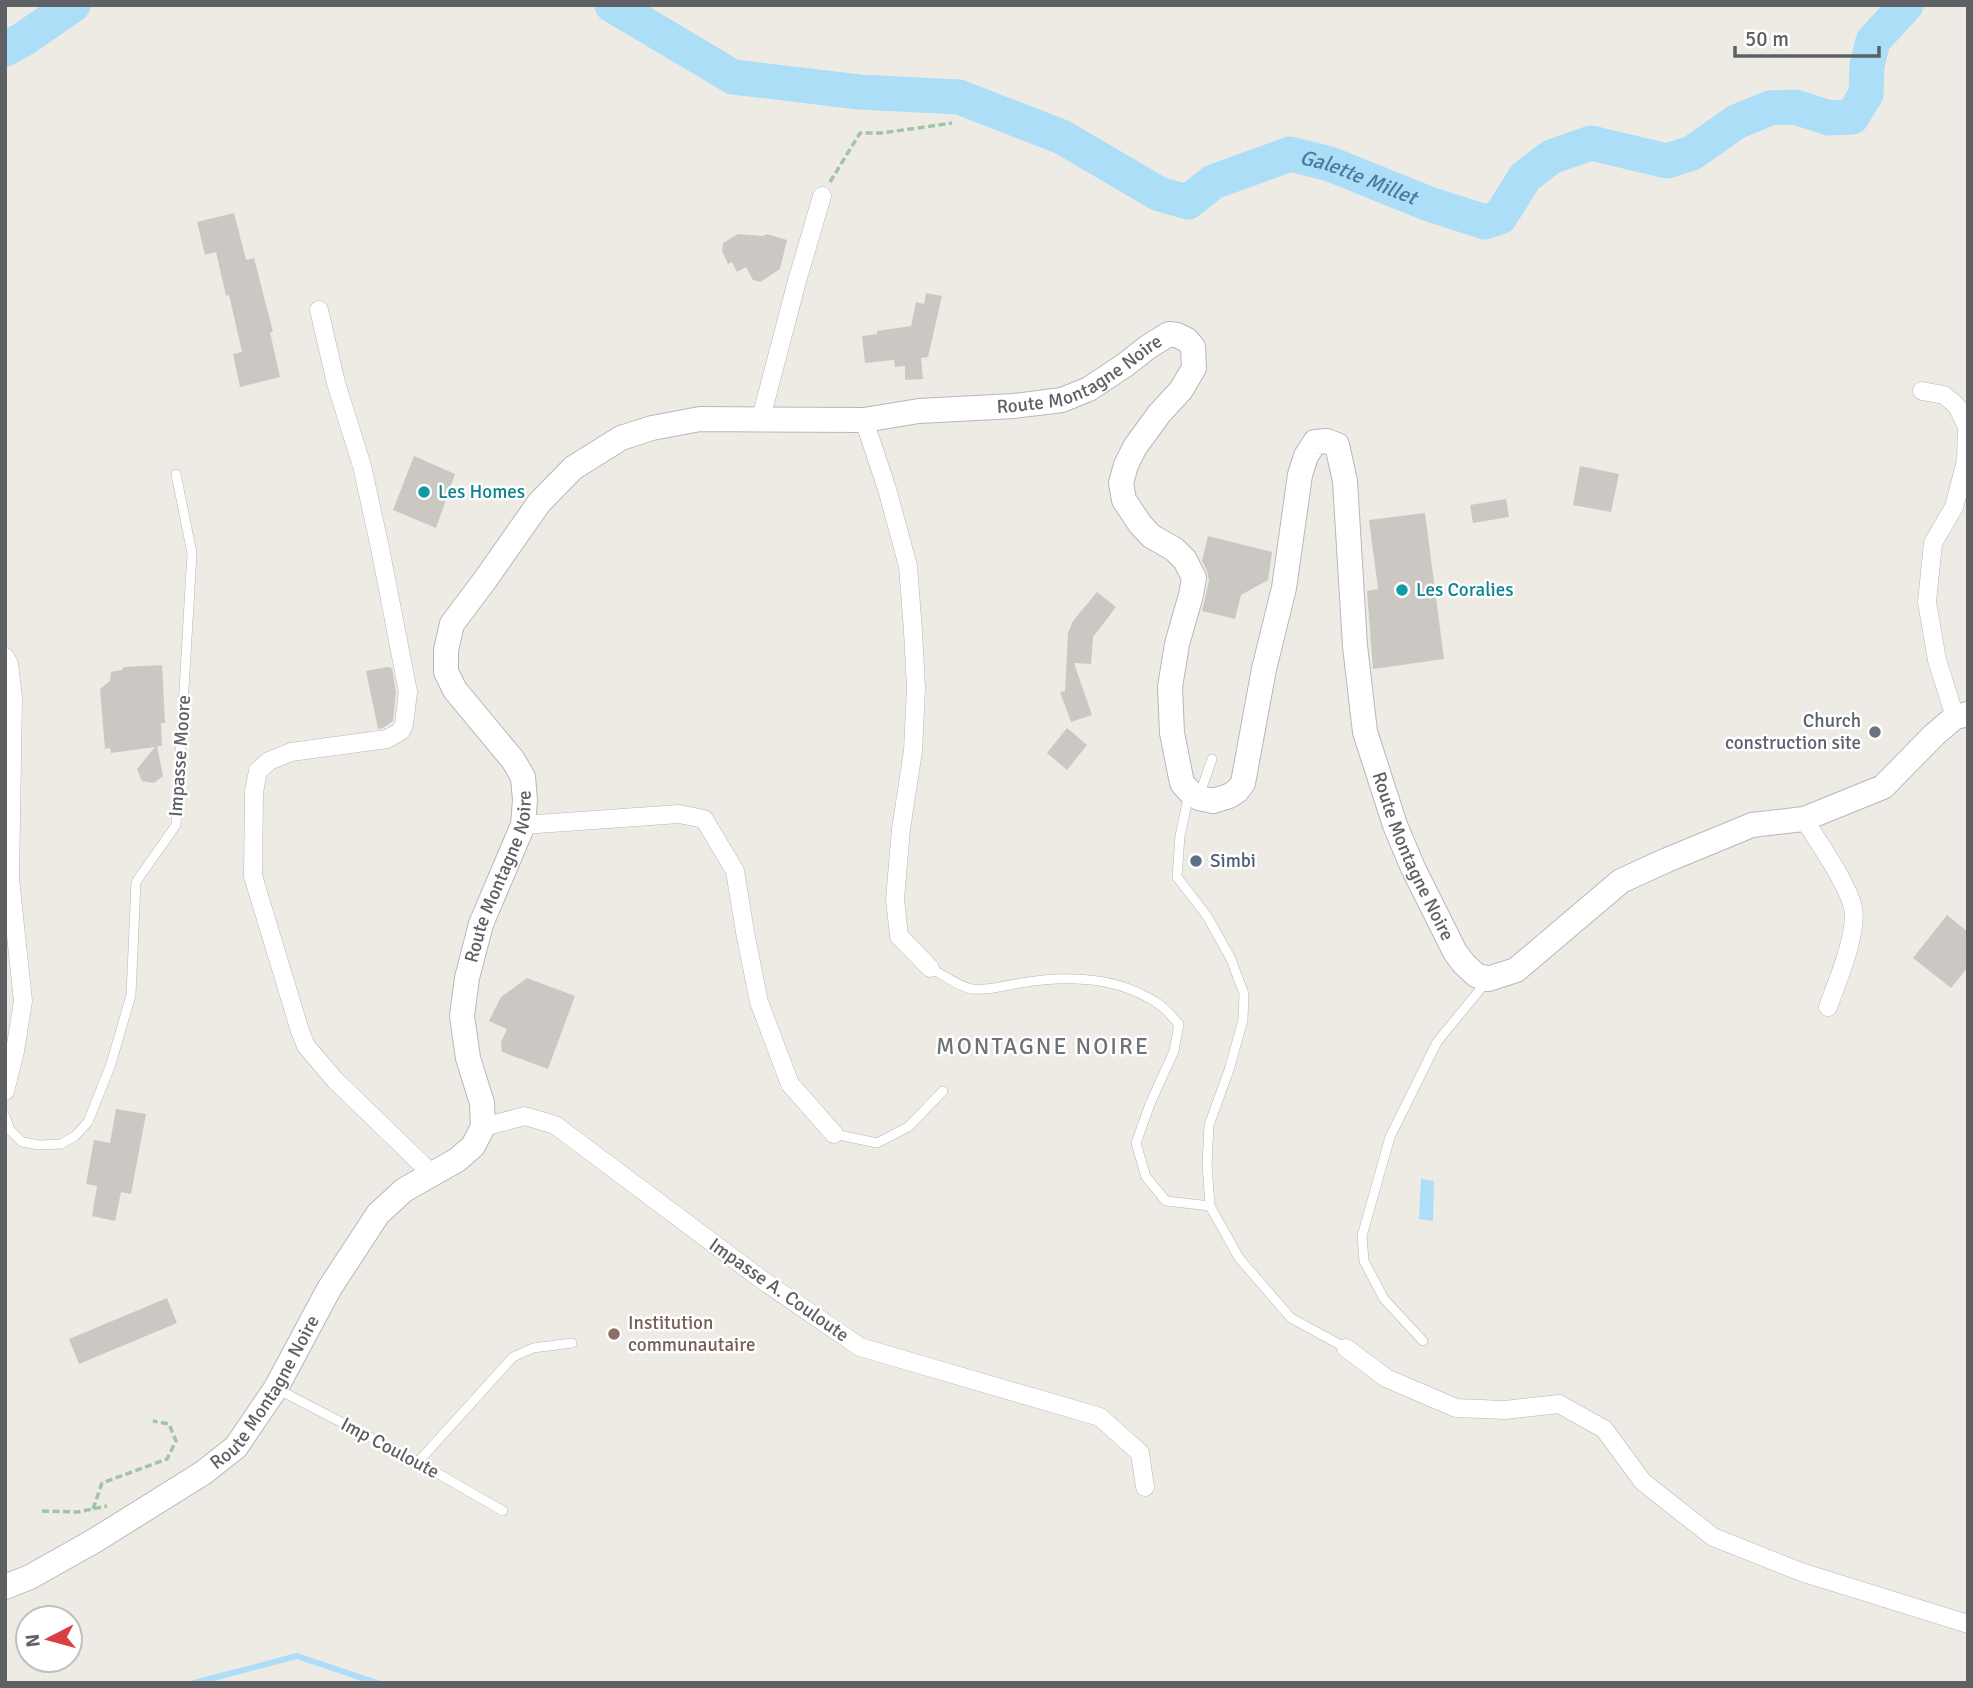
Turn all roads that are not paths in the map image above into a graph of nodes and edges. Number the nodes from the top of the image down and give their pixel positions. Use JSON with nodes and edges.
{"nodes":[{"id":1,"x":822,"y":196,"type":"road end"},
{"id":2,"x":319,"y":310,"type":"dead end"},
{"id":3,"x":1922,"y":391,"type":"dead end"},
{"id":4,"x":761,"y":418,"type":"junction"},
{"id":5,"x":864,"y":420,"type":"junction"},
{"id":6,"x":176,"y":474,"type":"dead end"},
{"id":7,"x":5,"y":657,"type":"edge"},
{"id":8,"x":1961,"y":716,"type":"edge"},
{"id":9,"x":1212,"y":759,"type":"dead end"},
{"id":10,"x":1185,"y":789,"type":"junction"},
{"id":11,"x":1804,"y":819,"type":"junction"},
{"id":12,"x":523,"y":825,"type":"junction"},
{"id":13,"x":930,"y":968,"type":"joint"},
{"id":14,"x":1488,"y":979,"type":"junction"},
{"id":15,"x":1828,"y":1007,"type":"dead end"},
{"id":16,"x":5,"y":1091,"type":"edge"},
{"id":17,"x":943,"y":1091,"type":"dead end"},
{"id":18,"x":5,"y":1116,"type":"edge"},
{"id":19,"x":483,"y":1127,"type":"junction"},
{"id":20,"x":834,"y":1135,"type":"joint"},
{"id":21,"x":432,"y":1174,"type":"junction"},
{"id":22,"x":1210,"y":1206,"type":"junction"},
{"id":23,"x":1423,"y":1341,"type":"dead end"},
{"id":24,"x":572,"y":1343,"type":"dead end"},
{"id":25,"x":1346,"y":1348,"type":"joint"},
{"id":26,"x":276,"y":1388,"type":"junction"},
{"id":27,"x":418,"y":1462,"type":"junction"},
{"id":28,"x":1145,"y":1487,"type":"dead end"},
{"id":29,"x":503,"y":1511,"type":"dead end"},
{"id":30,"x":5,"y":1587,"type":"edge"},
{"id":31,"x":1968,"y":1624,"type":"edge"}],
"edges":[{"from":1,"to":4,"type":"street"},
{"from":2,"to":21,"type":"street"},
{"from":3,"to":8,"type":"street"},
{"from":4,"to":5,"type":"street","name":"Route Montagne Noire"},
{"from":4,"to":12,"type":"street","name":"Route Montagne Noire"},
{"from":5,"to":10,"type":"street","name":"Route Montagne Noire"},
{"from":5,"to":13,"type":"street"},
{"from":6,"to":18,"type":"lane","name":"Impasse Moore"},
{"from":7,"to":16,"type":"street"},
{"from":8,"to":11,"type":"street"},
{"from":9,"to":10,"type":"lane"},
{"from":10,"to":14,"type":"street","name":"Route Montagne Noire"},
{"from":10,"to":22,"type":"lane"},
{"from":11,"to":14,"type":"street"},
{"from":11,"to":15,"type":"street"},
{"from":12,"to":19,"type":"street","name":"Route Montagne Noire"},
{"from":12,"to":20,"type":"street"},
{"from":13,"to":22,"type":"lane"},
{"from":14,"to":23,"type":"lane"},
{"from":17,"to":20,"type":"lane"},
{"from":19,"to":21,"type":"street","name":"Route Montagne Noire"},
{"from":19,"to":28,"type":"street","name":"Impasse A. Couloute"},
{"from":21,"to":26,"type":"street","name":"Route Montagne Noire"},
{"from":22,"to":25,"type":"lane"},
{"from":24,"to":27,"type":"lane"},
{"from":25,"to":31,"type":"street"},
{"from":26,"to":27,"type":"lane","name":"Imp Couloute"},
{"from":26,"to":30,"type":"street","name":"Route Montagne Noire"},
{"from":27,"to":29,"type":"lane","name":"Imp Couloute"}]}
